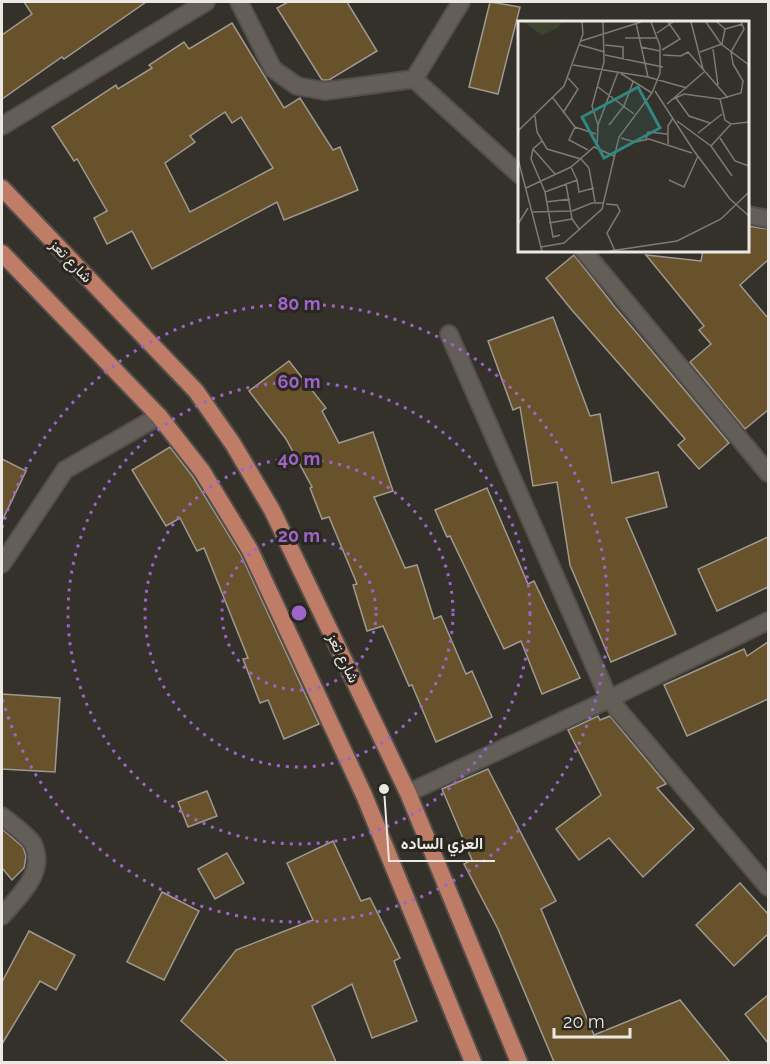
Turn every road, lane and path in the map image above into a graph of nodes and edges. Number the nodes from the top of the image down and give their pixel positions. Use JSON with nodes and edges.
{"nodes":[{"id":1,"x":206,"y":2,"type":"edge"},
{"id":2,"x":239,"y":2,"type":"edge"},
{"id":3,"x":461,"y":2,"type":"edge"},
{"id":4,"x":414,"y":79,"type":"junction"},
{"id":5,"x":2,"y":126,"type":"edge"},
{"id":6,"x":518,"y":174,"type":"edge"},
{"id":7,"x":2,"y":189,"type":"edge"},
{"id":8,"x":749,"y":215,"type":"edge"},
{"id":9,"x":768,"y":219,"type":"edge"},
{"id":10,"x":585,"y":252,"type":"edge"},
{"id":11,"x":2,"y":253,"type":"edge"},
{"id":12,"x":449,"y":334,"type":"dead end"},
{"id":13,"x":159,"y":416,"type":"junction"},
{"id":14,"x":768,"y":473,"type":"edge"},
{"id":15,"x":2,"y":564,"type":"edge"},
{"id":16,"x":768,"y":621,"type":"edge"},
{"id":17,"x":609,"y":699,"type":"junction"},
{"id":18,"x":408,"y":793,"type":"junction"},
{"id":19,"x":2,"y":816,"type":"edge"},
{"id":20,"x":768,"y":887,"type":"edge"},
{"id":21,"x":2,"y":916,"type":"edge"},
{"id":22,"x":473,"y":1062,"type":"edge"},
{"id":23,"x":519,"y":1062,"type":"edge"}],
"edges":[{"from":1,"to":5,"type":"street"},
{"from":2,"to":4,"type":"street"},
{"from":3,"to":4,"type":"street"},
{"from":4,"to":6,"type":"street"},
{"from":7,"to":18,"type":"main road","name":"شارع تعز"},
{"from":8,"to":9,"type":"street"},
{"from":10,"to":14,"type":"street"},
{"from":11,"to":13,"type":"main road"},
{"from":12,"to":17,"type":"street"},
{"from":13,"to":15,"type":"street"},
{"from":13,"to":22,"type":"main road"},
{"from":16,"to":17,"type":"street"},
{"from":17,"to":18,"type":"street"},
{"from":17,"to":20,"type":"street"},
{"from":18,"to":23,"type":"main road","name":"شارع تعز"},
{"from":19,"to":21,"type":"street"}]}
